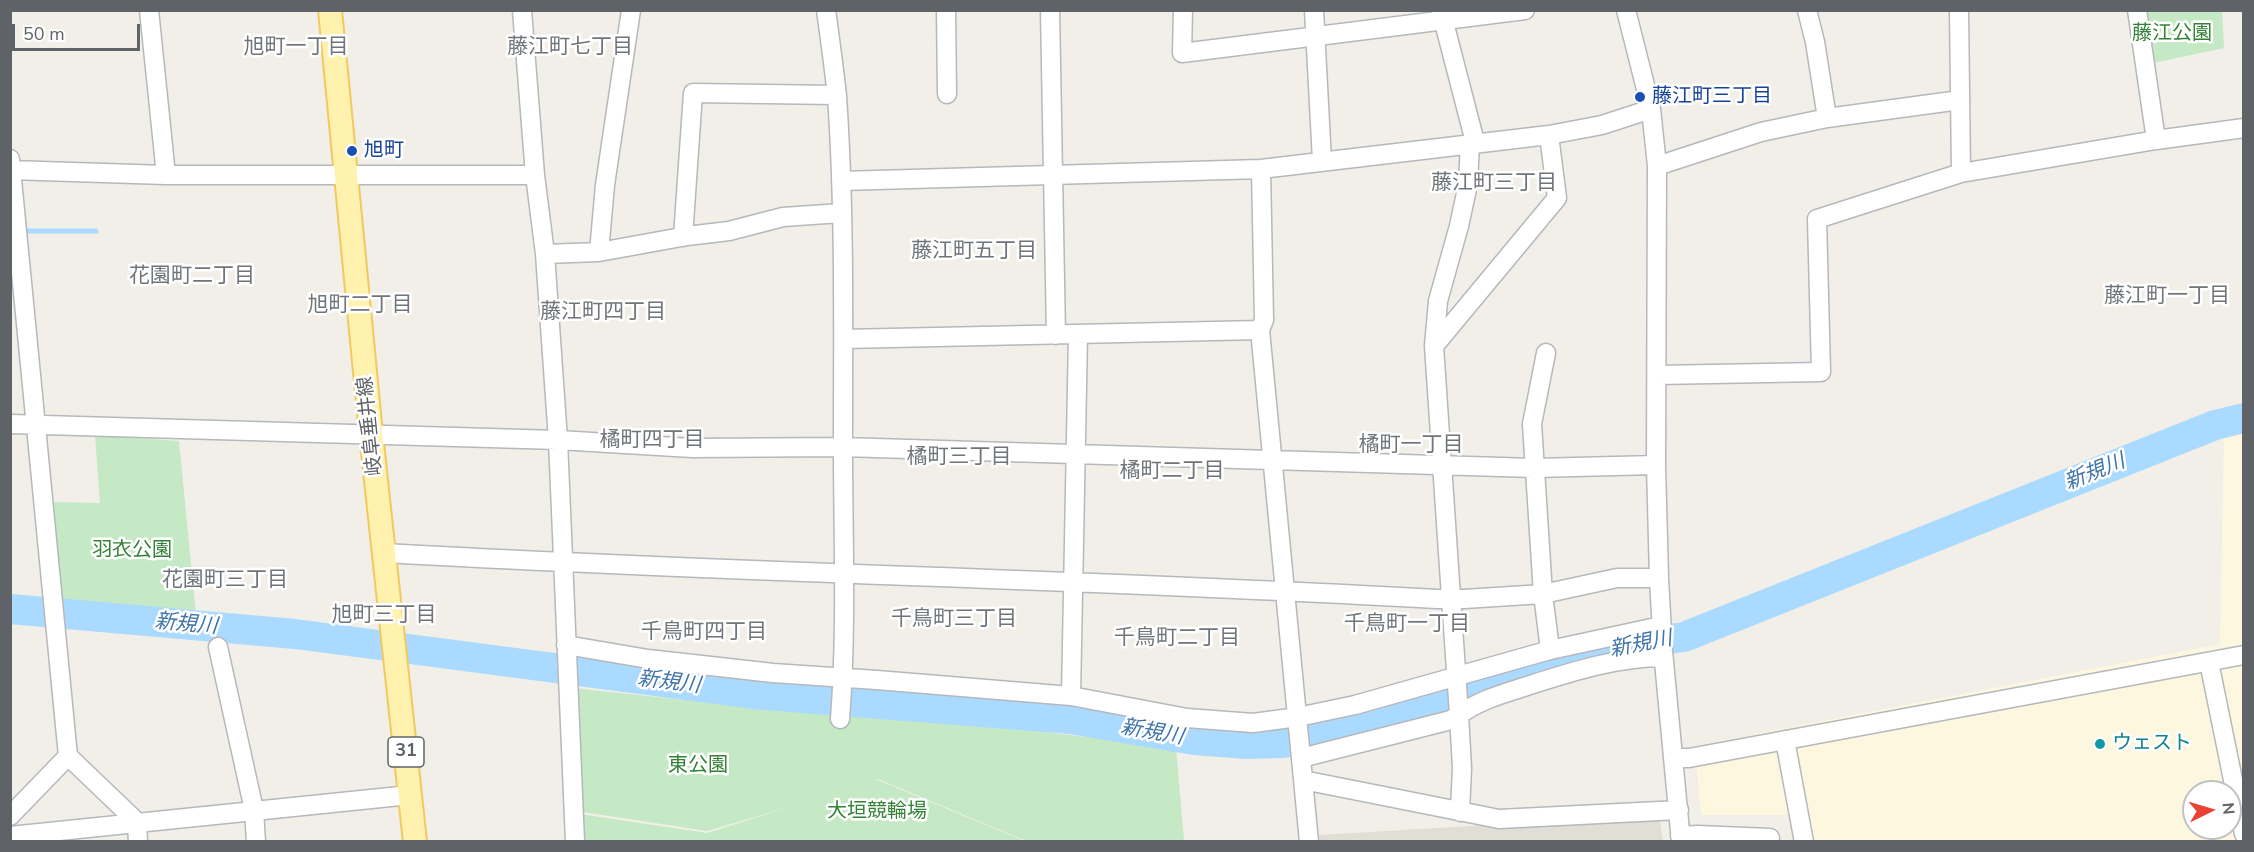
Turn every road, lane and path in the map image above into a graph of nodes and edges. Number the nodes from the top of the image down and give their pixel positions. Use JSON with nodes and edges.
{"nodes":[{"id":1,"x":149,"y":10,"type":"edge"},
{"id":2,"x":330,"y":10,"type":"edge"},
{"id":3,"x":522,"y":10,"type":"edge"},
{"id":4,"x":631,"y":10,"type":"edge"},
{"id":5,"x":826,"y":10,"type":"edge"},
{"id":6,"x":946,"y":10,"type":"edge"},
{"id":7,"x":1050,"y":10,"type":"edge"},
{"id":8,"x":1182,"y":10,"type":"edge"},
{"id":9,"x":1314,"y":10,"type":"edge"},
{"id":10,"x":1525,"y":10,"type":"edge"},
{"id":11,"x":1626,"y":10,"type":"edge"},
{"id":12,"x":1807,"y":10,"type":"edge"},
{"id":13,"x":1959,"y":10,"type":"edge"},
{"id":14,"x":2137,"y":10,"type":"edge"},
{"id":15,"x":1443,"y":16,"type":"edge"},
{"id":16,"x":1316,"y":36,"type":"junction"},
{"id":17,"x":947,"y":94,"type":"dead end"},
{"id":18,"x":837,"y":95,"type":"junction"},
{"id":19,"x":1960,"y":100,"type":"junction"},
{"id":20,"x":1651,"y":109,"type":"junction"},
{"id":21,"x":1827,"y":118,"type":"junction"},
{"id":22,"x":2244,"y":128,"type":"edge"},
{"id":23,"x":1549,"y":135,"type":"junction"},
{"id":24,"x":2156,"y":140,"type":"junction"},
{"id":25,"x":1472,"y":143,"type":"junction"},
{"id":26,"x":1322,"y":161,"type":"junction"},
{"id":27,"x":11,"y":166,"type":"edge"},
{"id":28,"x":1657,"y":166,"type":"junction"},
{"id":29,"x":1261,"y":169,"type":"junction"},
{"id":30,"x":1961,"y":173,"type":"junction"},
{"id":31,"x":166,"y":175,"type":"junction"},
{"id":32,"x":535,"y":175,"type":"junction"},
{"id":33,"x":1053,"y":175,"type":"junction"},
{"id":34,"x":347,"y":176,"type":"junction"},
{"id":35,"x":841,"y":181,"type":"junction"},
{"id":36,"x":841,"y":213,"type":"junction"},
{"id":37,"x":682,"y":237,"type":"junction"},
{"id":38,"x":599,"y":252,"type":"junction"},
{"id":39,"x":545,"y":254,"type":"junction"},
{"id":40,"x":1260,"y":330,"type":"junction"},
{"id":41,"x":1078,"y":334,"type":"junction"},
{"id":42,"x":1056,"y":335,"type":"junction"},
{"id":43,"x":844,"y":339,"type":"junction"},
{"id":44,"x":1434,"y":346,"type":"junction"},
{"id":45,"x":1546,"y":353,"type":"dead end"},
{"id":46,"x":1657,"y":375,"type":"junction"},
{"id":47,"x":10,"y":424,"type":"edge"},
{"id":48,"x":36,"y":425,"type":"junction"},
{"id":49,"x":371,"y":434,"type":"junction"},
{"id":50,"x":558,"y":440,"type":"junction"},
{"id":51,"x":843,"y":447,"type":"junction"},
{"id":52,"x":1076,"y":455,"type":"junction"},
{"id":53,"x":1271,"y":459,"type":"junction"},
{"id":54,"x":1441,"y":465,"type":"junction"},
{"id":55,"x":1656,"y":465,"type":"junction"},
{"id":56,"x":1534,"y":468,"type":"junction"},
{"id":57,"x":384,"y":553,"type":"junction"},
{"id":58,"x":562,"y":563,"type":"junction"},
{"id":59,"x":845,"y":574,"type":"junction"},
{"id":60,"x":1659,"y":578,"type":"junction"},
{"id":61,"x":1073,"y":582,"type":"junction"},
{"id":62,"x":1285,"y":591,"type":"junction"},
{"id":63,"x":1544,"y":594,"type":"junction"},
{"id":64,"x":1450,"y":599,"type":"junction"},
{"id":65,"x":1661,"y":628,"type":"junction"},
{"id":66,"x":218,"y":647,"type":"dead end"},
{"id":67,"x":567,"y":649,"type":"junction"},
{"id":68,"x":1550,"y":650,"type":"junction"},
{"id":69,"x":1663,"y":654,"type":"junction"},
{"id":70,"x":2244,"y":655,"type":"edge"},
{"id":71,"x":2209,"y":662,"type":"junction"},
{"id":72,"x":1456,"y":681,"type":"junction"},
{"id":73,"x":843,"y":682,"type":"junction"},
{"id":74,"x":1071,"y":696,"type":"junction"},
{"id":75,"x":1458,"y":713,"type":"junction"},
{"id":76,"x":840,"y":719,"type":"dead end"},
{"id":77,"x":1298,"y":720,"type":"junction"},
{"id":78,"x":1785,"y":740,"type":"junction"},
{"id":79,"x":68,"y":756,"type":"junction"},
{"id":80,"x":1301,"y":756,"type":"junction"},
{"id":81,"x":1674,"y":758,"type":"junction"},
{"id":82,"x":1304,"y":782,"type":"junction"},
{"id":83,"x":410,"y":795,"type":"junction"},
{"id":84,"x":254,"y":810,"type":"junction"},
{"id":85,"x":1679,"y":810,"type":"junction"},
{"id":86,"x":1460,"y":812,"type":"junction"},
{"id":87,"x":10,"y":816,"type":"edge"},
{"id":88,"x":136,"y":822,"type":"junction"},
{"id":89,"x":2244,"y":834,"type":"edge"},
{"id":90,"x":10,"y":836,"type":"edge"},
{"id":91,"x":1770,"y":838,"type":"dead end"},
{"id":92,"x":1681,"y":839,"type":"edge"},
{"id":93,"x":138,"y":842,"type":"edge"},
{"id":94,"x":256,"y":842,"type":"edge"},
{"id":95,"x":415,"y":842,"type":"edge"},
{"id":96,"x":575,"y":842,"type":"edge"},
{"id":97,"x":1309,"y":842,"type":"edge"},
{"id":98,"x":1804,"y":842,"type":"edge"}],
"edges":[{"from":1,"to":31,"type":"street"},
{"from":2,"to":34,"type":"main road","name":"岐阜垂井線","number":"31"},
{"from":3,"to":32,"type":"street"},
{"from":4,"to":38,"type":"street"},
{"from":5,"to":18,"type":"street"},
{"from":6,"to":17,"type":"street"},
{"from":7,"to":33,"type":"street"},
{"from":8,"to":16,"type":"street"},
{"from":9,"to":16,"type":"street"},
{"from":10,"to":15,"type":"street"},
{"from":11,"to":20,"type":"street"},
{"from":12,"to":21,"type":"street"},
{"from":13,"to":19,"type":"street"},
{"from":14,"to":24,"type":"street"},
{"from":15,"to":16,"type":"street"},
{"from":15,"to":25,"type":"street"},
{"from":16,"to":26,"type":"street"},
{"from":18,"to":35,"type":"street"},
{"from":18,"to":37,"type":"street"},
{"from":19,"to":21,"type":"street"},
{"from":19,"to":30,"type":"street"},
{"from":20,"to":23,"type":"street"},
{"from":20,"to":28,"type":"street"},
{"from":21,"to":28,"type":"street"},
{"from":22,"to":24,"type":"street"},
{"from":23,"to":25,"type":"street"},
{"from":23,"to":44,"type":"street"},
{"from":24,"to":30,"type":"street"},
{"from":25,"to":26,"type":"street"},
{"from":25,"to":44,"type":"street"},
{"from":26,"to":29,"type":"street"},
{"from":27,"to":31,"type":"street"},
{"from":27,"to":48,"type":"street"},
{"from":28,"to":46,"type":"street"},
{"from":29,"to":33,"type":"street"},
{"from":29,"to":40,"type":"street"},
{"from":30,"to":46,"type":"street"},
{"from":31,"to":34,"type":"street"},
{"from":32,"to":34,"type":"street"},
{"from":32,"to":39,"type":"street"},
{"from":33,"to":35,"type":"street"},
{"from":33,"to":42,"type":"street"},
{"from":34,"to":49,"type":"main road","name":"岐阜垂井線","number":"31"},
{"from":35,"to":36,"type":"street"},
{"from":36,"to":37,"type":"street"},
{"from":36,"to":43,"type":"street"},
{"from":37,"to":38,"type":"street"},
{"from":38,"to":39,"type":"street"},
{"from":39,"to":50,"type":"street"},
{"from":40,"to":41,"type":"street"},
{"from":40,"to":53,"type":"street"},
{"from":41,"to":42,"type":"street"},
{"from":41,"to":52,"type":"street"},
{"from":42,"to":43,"type":"street"},
{"from":43,"to":51,"type":"street"},
{"from":44,"to":54,"type":"street"},
{"from":45,"to":56,"type":"street"},
{"from":46,"to":55,"type":"street"},
{"from":47,"to":48,"type":"street"},
{"from":48,"to":49,"type":"street"},
{"from":48,"to":79,"type":"street"},
{"from":49,"to":50,"type":"street"},
{"from":49,"to":57,"type":"main road","name":"岐阜垂井線","number":"31"},
{"from":50,"to":51,"type":"street"},
{"from":50,"to":58,"type":"street"},
{"from":51,"to":52,"type":"street"},
{"from":51,"to":59,"type":"street"},
{"from":52,"to":53,"type":"street"},
{"from":52,"to":61,"type":"street"},
{"from":53,"to":54,"type":"street"},
{"from":53,"to":62,"type":"street"},
{"from":54,"to":56,"type":"street"},
{"from":54,"to":64,"type":"street"},
{"from":55,"to":56,"type":"street"},
{"from":55,"to":60,"type":"street"},
{"from":56,"to":63,"type":"street"},
{"from":57,"to":58,"type":"street"},
{"from":57,"to":83,"type":"main road","name":"岐阜垂井線","number":"31"},
{"from":58,"to":59,"type":"street"},
{"from":58,"to":67,"type":"street"},
{"from":59,"to":61,"type":"street"},
{"from":59,"to":73,"type":"street"},
{"from":60,"to":63,"type":"street"},
{"from":60,"to":65,"type":"street"},
{"from":61,"to":62,"type":"street"},
{"from":61,"to":74,"type":"street"},
{"from":62,"to":64,"type":"street"},
{"from":62,"to":77,"type":"street"},
{"from":63,"to":64,"type":"street"},
{"from":63,"to":68,"type":"street"},
{"from":64,"to":72,"type":"street"},
{"from":65,"to":68,"type":"street"},
{"from":65,"to":69,"type":"street"},
{"from":66,"to":84,"type":"street"},
{"from":67,"to":73,"type":"street"},
{"from":67,"to":96,"type":"street"},
{"from":68,"to":72,"type":"street"},
{"from":69,"to":75,"type":"street"},
{"from":69,"to":81,"type":"street"},
{"from":70,"to":71,"type":"street"},
{"from":71,"to":78,"type":"street"},
{"from":71,"to":89,"type":"street"},
{"from":72,"to":75,"type":"street"},
{"from":72,"to":77,"type":"street"},
{"from":73,"to":74,"type":"street"},
{"from":73,"to":76,"type":"street"},
{"from":74,"to":77,"type":"street"},
{"from":75,"to":80,"type":"street"},
{"from":75,"to":86,"type":"street"},
{"from":77,"to":80,"type":"street"},
{"from":78,"to":81,"type":"street"},
{"from":78,"to":98,"type":"street"},
{"from":79,"to":87,"type":"street"},
{"from":79,"to":88,"type":"street"},
{"from":80,"to":82,"type":"street"},
{"from":81,"to":85,"type":"street"},
{"from":82,"to":86,"type":"street"},
{"from":82,"to":97,"type":"street"},
{"from":83,"to":84,"type":"street"},
{"from":83,"to":95,"type":"main road","name":"岐阜垂井線","number":"31"},
{"from":84,"to":88,"type":"street"},
{"from":84,"to":94,"type":"street"},
{"from":85,"to":86,"type":"street"},
{"from":85,"to":92,"type":"street"},
{"from":88,"to":90,"type":"street"},
{"from":88,"to":93,"type":"street"},
{"from":91,"to":92,"type":"street"}]}
